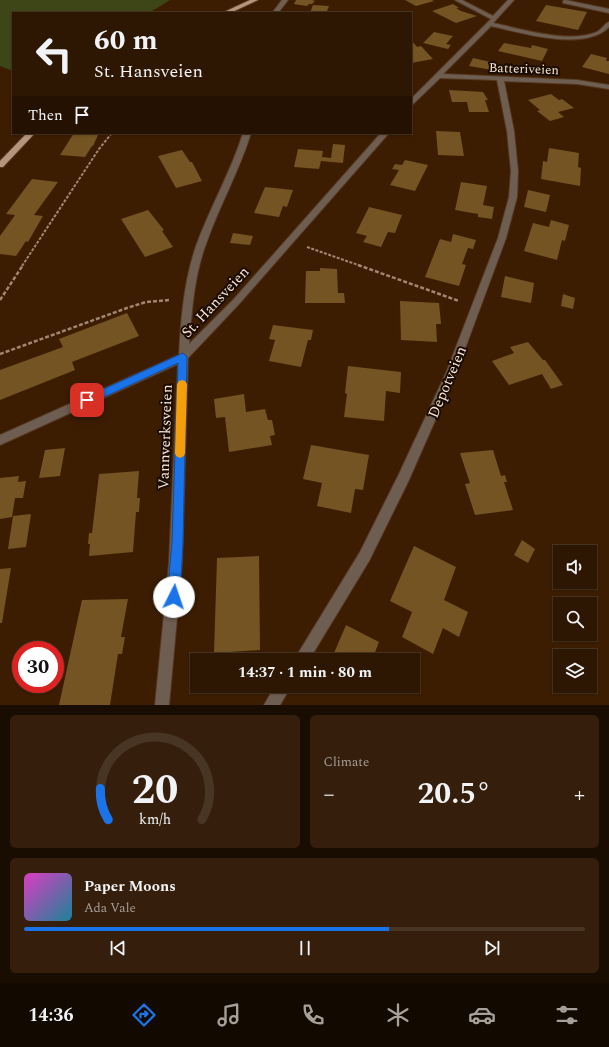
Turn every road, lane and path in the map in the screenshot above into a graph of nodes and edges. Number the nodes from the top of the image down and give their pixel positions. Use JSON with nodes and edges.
{"nodes":[{"id":1,"x":255,"y":0,"type":"edge"},
{"id":2,"x":285,"y":0,"type":"edge"},
{"id":3,"x":458,"y":0,"type":"edge"},
{"id":4,"x":511,"y":0,"type":"edge"},
{"id":5,"x":565,"y":2,"type":"dead end"},
{"id":6,"x":609,"y":11,"type":"edge"},
{"id":7,"x":227,"y":12,"type":"edge"},
{"id":8,"x":276,"y":12,"type":"edge"},
{"id":9,"x":492,"y":22,"type":"junction"},
{"id":10,"x":609,"y":24,"type":"edge"},
{"id":11,"x":438,"y":76,"type":"junction"},
{"id":12,"x":500,"y":79,"type":"junction"},
{"id":13,"x":609,"y":87,"type":"edge"},
{"id":14,"x":412,"y":102,"type":"edge"},
{"id":15,"x":31,"y":134,"type":"edge"},
{"id":16,"x":111,"y":134,"type":"edge"},
{"id":17,"x":247,"y":134,"type":"edge"},
{"id":18,"x":384,"y":134,"type":"edge"},
{"id":19,"x":0,"y":165,"type":"edge"},
{"id":20,"x":290,"y":240,"type":"junction"},
{"id":21,"x":0,"y":300,"type":"edge"},
{"id":22,"x":189,"y":300,"type":"junction"},
{"id":23,"x":476,"y":307,"type":"junction"},
{"id":24,"x":0,"y":354,"type":"edge"},
{"id":25,"x":183,"y":357,"type":"junction"},
{"id":26,"x":0,"y":440,"type":"edge"},
{"id":27,"x":305,"y":653,"type":"edge"},
{"id":28,"x":279,"y":693,"type":"edge"},
{"id":29,"x":162,"y":705,"type":"edge"},
{"id":30,"x":271,"y":705,"type":"edge"}],
"edges":[{"from":1,"to":7,"type":"main road"},
{"from":2,"to":8,"type":"street"},
{"from":3,"to":9,"type":"street"},
{"from":4,"to":9,"type":"street"},
{"from":5,"to":6,"type":"street"},
{"from":9,"to":10,"type":"street"},
{"from":9,"to":11,"type":"street"},
{"from":11,"to":12,"type":"street","name":"Batteriveien"},
{"from":11,"to":14,"type":"street"},
{"from":12,"to":13,"type":"street","name":"Batteriveien"},
{"from":12,"to":23,"type":"street","name":"Depotveien"},
{"from":15,"to":19,"type":"main road"},
{"from":16,"to":21,"type":"path"},
{"from":17,"to":22,"type":"street","name":"Vannverksveien"},
{"from":18,"to":20,"type":"street","name":"St. Hansveien"},
{"from":20,"to":23,"type":"path"},
{"from":20,"to":25,"type":"street","name":"St. Hansveien"},
{"from":22,"to":24,"type":"path"},
{"from":22,"to":25,"type":"street","name":"Vannverksveien"},
{"from":23,"to":27,"type":"street","name":"Depotveien"},
{"from":25,"to":26,"type":"street","name":"St. Hansveien"},
{"from":25,"to":29,"type":"street","name":"Vannverksveien"},
{"from":28,"to":30,"type":"street"}]}
